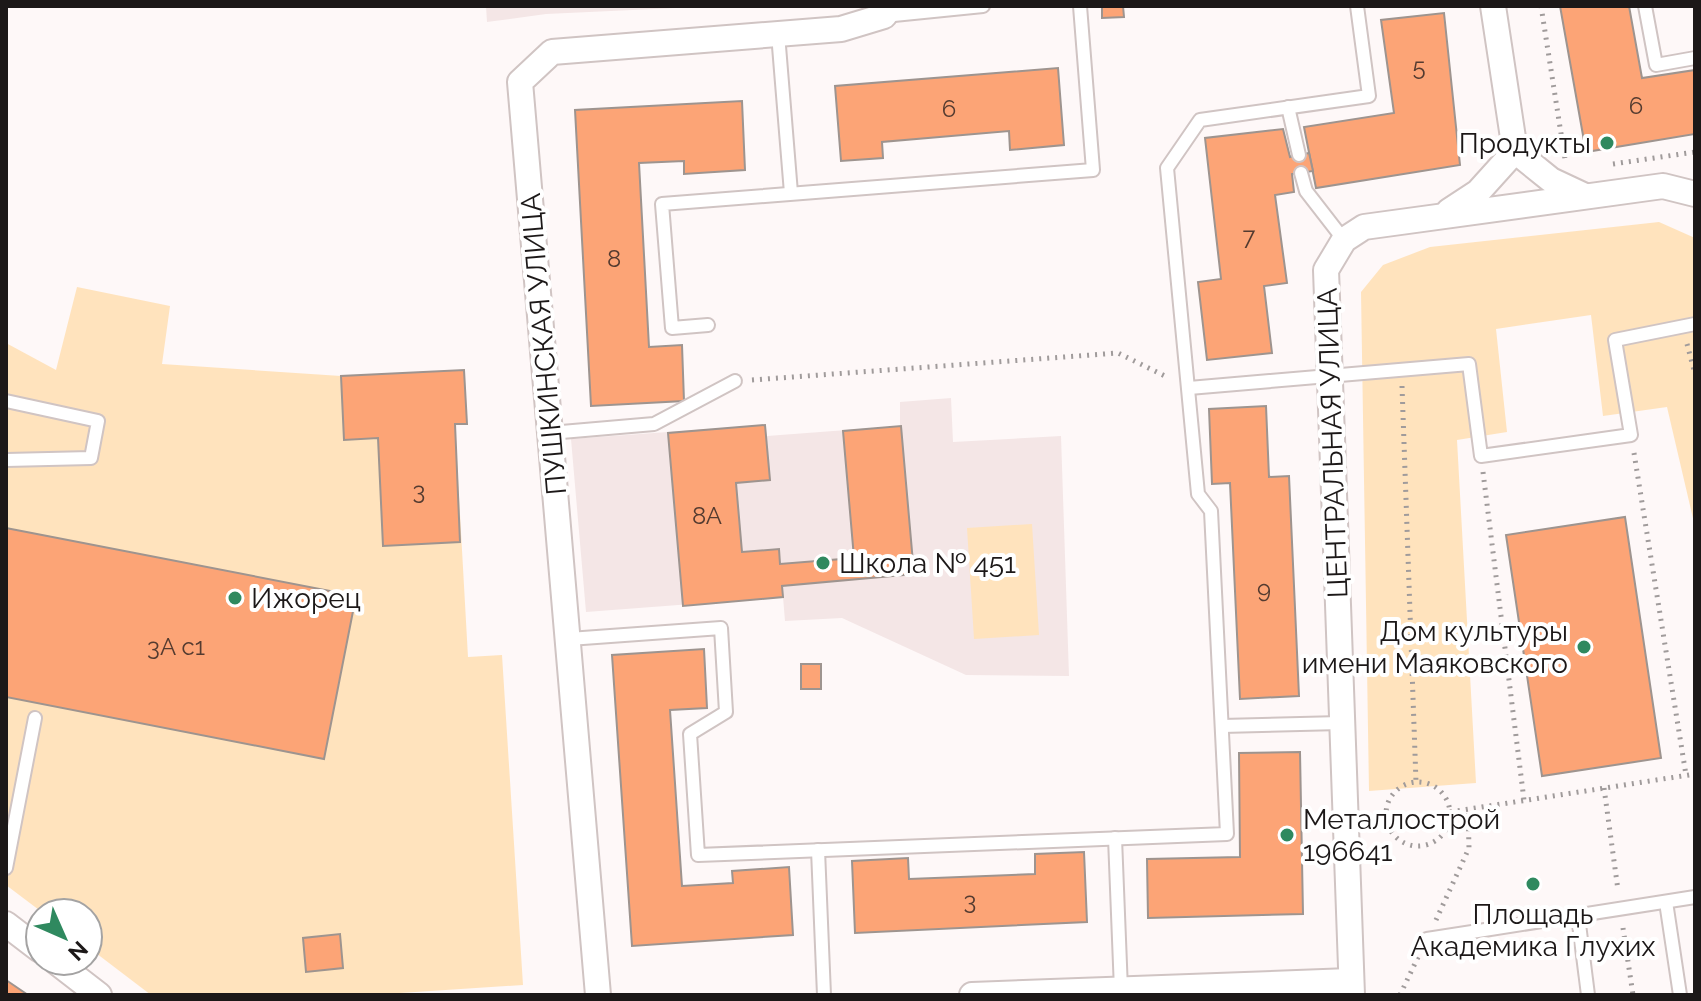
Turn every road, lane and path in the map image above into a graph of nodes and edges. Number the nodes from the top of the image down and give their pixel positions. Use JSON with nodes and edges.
{"nodes":[{"id":1,"x":983,"y":6,"type":"edge"},
{"id":2,"x":1080,"y":6,"type":"edge"},
{"id":3,"x":1357,"y":6,"type":"edge"},
{"id":4,"x":1493,"y":6,"type":"edge"},
{"id":5,"x":1541,"y":6,"type":"edge"},
{"id":6,"x":1645,"y":6,"type":"edge"},
{"id":7,"x":888,"y":11,"type":"edge"},
{"id":8,"x":778,"y":34,"type":"junction"},
{"id":9,"x":1695,"y":58,"type":"edge"},
{"id":10,"x":1288,"y":107,"type":"junction"},
{"id":11,"x":1515,"y":151,"type":"junction"},
{"id":12,"x":1695,"y":152,"type":"edge"},
{"id":13,"x":1299,"y":155,"type":"dead end"},
{"id":14,"x":1610,"y":164,"type":"dead end"},
{"id":15,"x":1567,"y":171,"type":"dead end"},
{"id":16,"x":1301,"y":173,"type":"dead end"},
{"id":17,"x":791,"y":193,"type":"junction"},
{"id":18,"x":1695,"y":194,"type":"edge"},
{"id":19,"x":1583,"y":195,"type":"junction"},
{"id":20,"x":1443,"y":214,"type":"junction"},
{"id":21,"x":1344,"y":240,"type":"junction"},
{"id":22,"x":708,"y":325,"type":"dead end"},
{"id":23,"x":1689,"y":325,"type":"edge"},
{"id":24,"x":1401,"y":369,"type":"junction"},
{"id":25,"x":1331,"y":373,"type":"junction"},
{"id":26,"x":1695,"y":374,"type":"edge"},
{"id":27,"x":735,"y":381,"type":"joint"},
{"id":28,"x":1189,"y":388,"type":"junction"},
{"id":29,"x":6,"y":401,"type":"edge"},
{"id":30,"x":550,"y":433,"type":"junction"},
{"id":31,"x":1631,"y":435,"type":"junction"},
{"id":32,"x":1481,"y":456,"type":"junction"},
{"id":33,"x":6,"y":460,"type":"edge"},
{"id":34,"x":569,"y":639,"type":"junction"},
{"id":35,"x":35,"y":718,"type":"dead end"},
{"id":36,"x":1341,"y":723,"type":"junction"},
{"id":37,"x":1222,"y":726,"type":"junction"},
{"id":38,"x":1695,"y":774,"type":"edge"},
{"id":39,"x":1686,"y":775,"type":"junction"},
{"id":40,"x":1416,"y":782,"type":"junction"},
{"id":41,"x":1524,"y":800,"type":"junction"},
{"id":42,"x":1468,"y":809,"type":"junction"},
{"id":43,"x":1450,"y":812,"type":"junction"},
{"id":44,"x":1373,"y":816,"type":"dead end"},
{"id":45,"x":1386,"y":816,"type":"junction"},
{"id":46,"x":1115,"y":838,"type":"junction"},
{"id":47,"x":818,"y":850,"type":"junction"},
{"id":48,"x":6,"y":868,"type":"edge"},
{"id":49,"x":1695,"y":897,"type":"edge"},
{"id":50,"x":1666,"y":902,"type":"junction"},
{"id":51,"x":1578,"y":916,"type":"junction"},
{"id":52,"x":6,"y":924,"type":"edge"},
{"id":53,"x":24,"y":938,"type":"edge"},
{"id":54,"x":1427,"y":939,"type":"junction"},
{"id":55,"x":76,"y":977,"type":"edge"},
{"id":56,"x":1351,"y":988,"type":"edge"},
{"id":57,"x":1121,"y":990,"type":"junction"},
{"id":58,"x":1218,"y":991,"type":"edge"},
{"id":59,"x":99,"y":995,"type":"edge"},
{"id":60,"x":598,"y":995,"type":"edge"},
{"id":61,"x":824,"y":995,"type":"edge"},
{"id":62,"x":972,"y":995,"type":"edge"},
{"id":63,"x":1400,"y":995,"type":"edge"},
{"id":64,"x":1588,"y":995,"type":"edge"},
{"id":65,"x":1680,"y":995,"type":"edge"}],
"edges":[{"from":1,"to":7,"type":"lane"},
{"from":2,"to":17,"type":"lane"},
{"from":3,"to":10,"type":"lane"},
{"from":4,"to":11,"type":"street"},
{"from":5,"to":15,"type":"path"},
{"from":6,"to":9,"type":"lane"},
{"from":7,"to":8,"type":"street","name":"ПУШКИНСКАЯ УЛИЦА"},
{"from":8,"to":17,"type":"lane"},
{"from":8,"to":30,"type":"street","name":"ПУШКИНСКАЯ УЛИЦА"},
{"from":10,"to":13,"type":"lane"},
{"from":10,"to":28,"type":"lane"},
{"from":11,"to":19,"type":"street"},
{"from":11,"to":20,"type":"street"},
{"from":12,"to":14,"type":"path"},
{"from":16,"to":21,"type":"lane"},
{"from":17,"to":22,"type":"lane"},
{"from":18,"to":19,"type":"street"},
{"from":19,"to":20,"type":"street"},
{"from":20,"to":21,"type":"street"},
{"from":21,"to":25,"type":"street","name":"ЦЕНТРАЛЬНАЯ УЛИЦА"},
{"from":23,"to":26,"type":"path"},
{"from":23,"to":31,"type":"lane"},
{"from":24,"to":25,"type":"lane"},
{"from":24,"to":32,"type":"lane"},
{"from":24,"to":40,"type":"path"},
{"from":25,"to":28,"type":"lane"},
{"from":25,"to":36,"type":"street","name":"ЦЕНТРАЛЬНАЯ УЛИЦА"},
{"from":27,"to":28,"type":"path"},
{"from":27,"to":30,"type":"lane"},
{"from":28,"to":37,"type":"lane"},
{"from":29,"to":33,"type":"lane"},
{"from":30,"to":34,"type":"street","name":"ПУШКИНСКАЯ УЛИЦА"},
{"from":31,"to":32,"type":"lane"},
{"from":31,"to":39,"type":"path"},
{"from":32,"to":41,"type":"path"},
{"from":34,"to":47,"type":"lane"},
{"from":34,"to":60,"type":"street","name":"ПУШКИНСКАЯ УЛИЦА"},
{"from":35,"to":48,"type":"lane"},
{"from":36,"to":37,"type":"lane"},
{"from":36,"to":56,"type":"street","name":"ЦЕНТРАЛЬНАЯ УЛИЦА"},
{"from":37,"to":46,"type":"lane"},
{"from":38,"to":39,"type":"path"},
{"from":39,"to":41,"type":"path"},
{"from":40,"to":43,"type":"path"},
{"from":40,"to":45,"type":"path"},
{"from":41,"to":42,"type":"path"},
{"from":42,"to":43,"type":"path"},
{"from":42,"to":54,"type":"path"},
{"from":43,"to":45,"type":"path"},
{"from":44,"to":45,"type":"path"},
{"from":46,"to":47,"type":"lane"},
{"from":46,"to":57,"type":"lane"},
{"from":47,"to":61,"type":"lane"},
{"from":49,"to":50,"type":"lane"},
{"from":50,"to":51,"type":"lane"},
{"from":50,"to":65,"type":"lane"},
{"from":51,"to":54,"type":"lane"},
{"from":51,"to":64,"type":"lane"},
{"from":52,"to":53,"type":"street"},
{"from":54,"to":63,"type":"path"},
{"from":55,"to":59,"type":"street"},
{"from":56,"to":58,"type":"street"},
{"from":57,"to":58,"type":"street"},
{"from":57,"to":62,"type":"street"}]}
